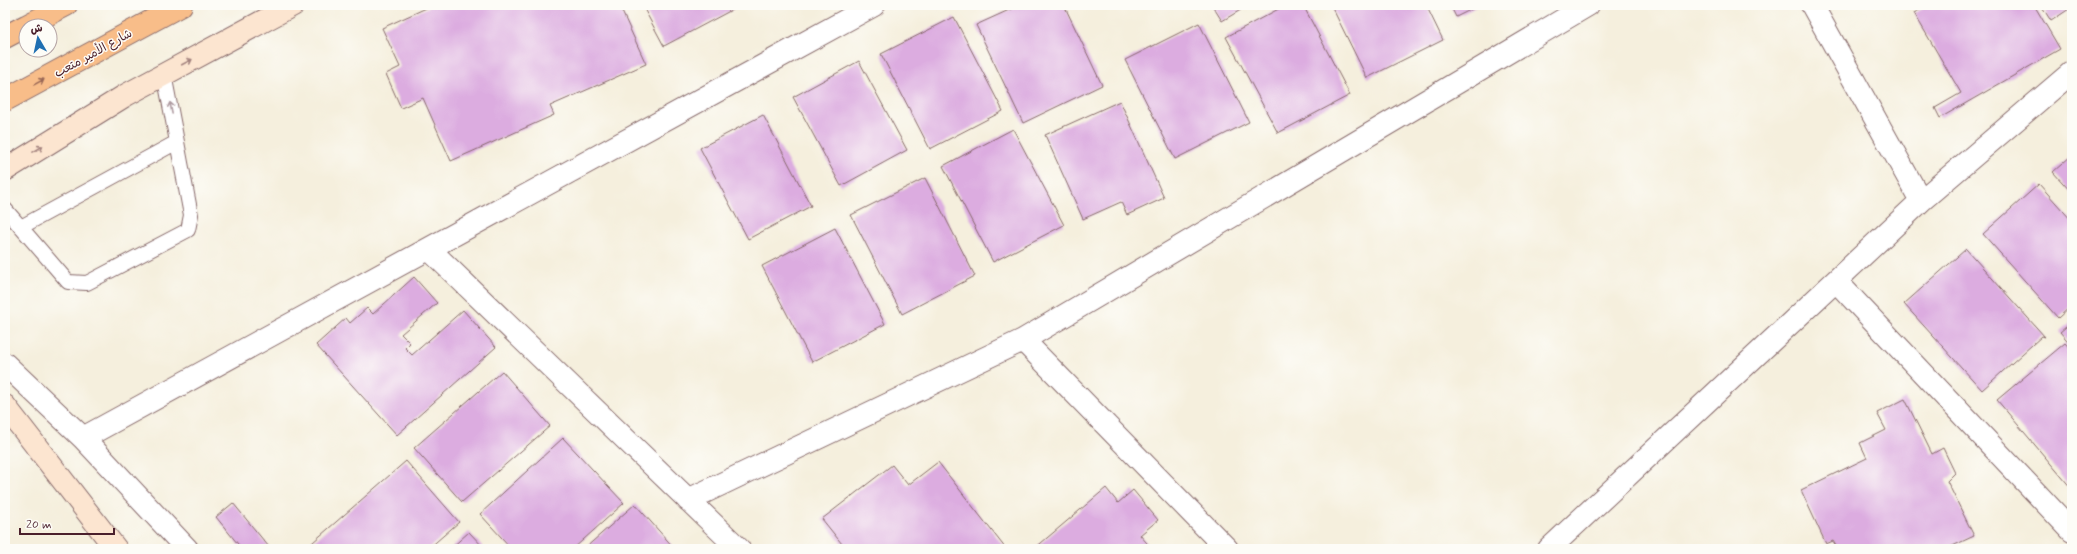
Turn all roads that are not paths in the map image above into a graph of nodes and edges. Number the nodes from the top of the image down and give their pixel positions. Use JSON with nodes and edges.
{"nodes":[{"id":1,"x":66,"y":5,"type":"edge"},
{"id":2,"x":181,"y":5,"type":"edge"},
{"id":3,"x":293,"y":5,"type":"edge"},
{"id":4,"x":874,"y":5,"type":"edge"},
{"id":5,"x":1588,"y":5,"type":"edge"},
{"id":6,"x":1812,"y":5,"type":"edge"},
{"id":7,"x":41,"y":18,"type":"edge"},
{"id":8,"x":18,"y":30,"type":"edge"},
{"id":9,"x":5,"y":37,"type":"edge"},
{"id":10,"x":2072,"y":72,"type":"edge"},
{"id":11,"x":164,"y":74,"type":"junction"},
{"id":12,"x":5,"y":100,"type":"edge"},
{"id":13,"x":177,"y":142,"type":"junction"},
{"id":14,"x":5,"y":170,"type":"edge"},
{"id":15,"x":1921,"y":201,"type":"junction"},
{"id":16,"x":5,"y":209,"type":"edge"},
{"id":17,"x":20,"y":227,"type":"junction"},
{"id":18,"x":429,"y":249,"type":"junction"},
{"id":19,"x":1836,"y":281,"type":"junction"},
{"id":20,"x":1023,"y":340,"type":"junction"},
{"id":21,"x":5,"y":364,"type":"edge"},
{"id":22,"x":5,"y":406,"type":"edge"},
{"id":23,"x":83,"y":438,"type":"junction"},
{"id":24,"x":688,"y":500,"type":"junction"},
{"id":25,"x":2072,"y":531,"type":"edge"},
{"id":26,"x":116,"y":549,"type":"edge"},
{"id":27,"x":186,"y":549,"type":"edge"},
{"id":28,"x":739,"y":549,"type":"edge"},
{"id":29,"x":1227,"y":549,"type":"edge"},
{"id":30,"x":1549,"y":549,"type":"edge"}],
"edges":[{"from":1,"to":7,"type":"main road"},
{"from":12,"to":2,"type":"main road","name":"شارع الأمير متعب","one_way":true},
{"from":11,"to":3,"type":"main road","one_way":true},
{"from":4,"to":18,"type":"street"},
{"from":5,"to":20,"type":"street"},
{"from":6,"to":15,"type":"street"},
{"from":8,"to":9,"type":"main road"},
{"from":10,"to":15,"type":"street"},
{"from":13,"to":11,"type":"lane","one_way":true},
{"from":14,"to":11,"type":"main road","one_way":true},
{"from":13,"to":17,"type":"lane"},
{"from":13,"to":17,"type":"lane"},
{"from":15,"to":19,"type":"street"},
{"from":16,"to":17,"type":"lane"},
{"from":18,"to":23,"type":"street"},
{"from":18,"to":24,"type":"street"},
{"from":19,"to":25,"type":"street"},
{"from":19,"to":30,"type":"street"},
{"from":20,"to":24,"type":"street"},
{"from":20,"to":29,"type":"street"},
{"from":21,"to":23,"type":"street"},
{"from":22,"to":26,"type":"main road"},
{"from":23,"to":27,"type":"street"},
{"from":24,"to":28,"type":"street"}]}
